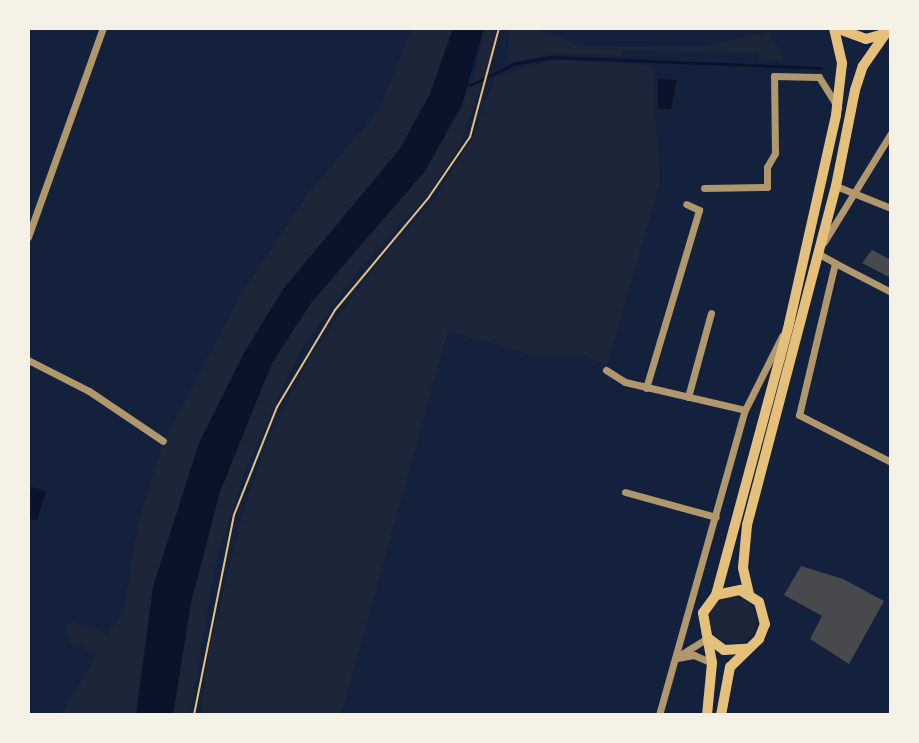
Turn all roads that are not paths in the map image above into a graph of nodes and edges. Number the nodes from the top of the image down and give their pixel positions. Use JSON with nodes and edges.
{"nodes":[{"id":1,"x":103,"y":28,"type":"edge"},
{"id":2,"x":835,"y":28,"type":"edge"},
{"id":3,"x":888,"y":34,"type":"edge"},
{"id":4,"x":838,"y":107,"type":"junction"},
{"id":5,"x":891,"y":133,"type":"edge"},
{"id":6,"x":836,"y":186,"type":"junction"},
{"id":7,"x":704,"y":188,"type":"dead end"},
{"id":8,"x":854,"y":195,"type":"junction"},
{"id":9,"x":686,"y":204,"type":"dead end"},
{"id":10,"x":891,"y":208,"type":"edge"},
{"id":11,"x":28,"y":237,"type":"edge"},
{"id":12,"x":820,"y":251,"type":"junction"},
{"id":13,"x":835,"y":263,"type":"junction"},
{"id":14,"x":891,"y":292,"type":"edge"},
{"id":15,"x":711,"y":313,"type":"dead end"},
{"id":16,"x":789,"y":324,"type":"junction"},
{"id":17,"x":28,"y":360,"type":"edge"},
{"id":18,"x":606,"y":370,"type":"dead end"},
{"id":19,"x":646,"y":388,"type":"junction"},
{"id":20,"x":688,"y":397,"type":"junction"},
{"id":21,"x":745,"y":410,"type":"junction"},
{"id":22,"x":163,"y":441,"type":"dead end"},
{"id":23,"x":891,"y":462,"type":"edge"},
{"id":24,"x":625,"y":492,"type":"dead end"},
{"id":25,"x":716,"y":517,"type":"junction"},
{"id":26,"x":696,"y":593,"type":"junction"},
{"id":27,"x":749,"y":594,"type":"junction"},
{"id":28,"x":713,"y":598,"type":"junction"},
{"id":29,"x":686,"y":627,"type":"junction"},
{"id":30,"x":706,"y":634,"type":"junction"},
{"id":31,"x":751,"y":646,"type":"junction"},
{"id":32,"x":675,"y":658,"type":"junction"},
{"id":33,"x":712,"y":663,"type":"junction"},
{"id":34,"x":659,"y":715,"type":"edge"},
{"id":35,"x":707,"y":715,"type":"edge"},
{"id":36,"x":721,"y":715,"type":"edge"}],
"edges":[{"from":1,"to":11,"type":"street"},
{"from":2,"to":3,"type":"main road"},
{"from":2,"to":4,"type":"main road"},
{"from":3,"to":6,"type":"main road"},
{"from":4,"to":7,"type":"street"},
{"from":4,"to":16,"type":"main road"},
{"from":5,"to":8,"type":"street"},
{"from":6,"to":8,"type":"street"},
{"from":6,"to":12,"type":"main road"},
{"from":8,"to":10,"type":"street"},
{"from":8,"to":12,"type":"street"},
{"from":9,"to":19,"type":"street"},
{"from":12,"to":13,"type":"street"},
{"from":12,"to":27,"type":"main road"},
{"from":13,"to":14,"type":"street"},
{"from":13,"to":23,"type":"street"},
{"from":15,"to":20,"type":"street"},
{"from":16,"to":21,"type":"street"},
{"from":16,"to":28,"type":"main road"},
{"from":17,"to":22,"type":"street"},
{"from":18,"to":19,"type":"street"},
{"from":19,"to":20,"type":"street"},
{"from":20,"to":21,"type":"street"},
{"from":21,"to":25,"type":"street"},
{"from":24,"to":25,"type":"street"},
{"from":25,"to":26,"type":"street"},
{"from":26,"to":28,"type":"street"},
{"from":26,"to":29,"type":"street"},
{"from":27,"to":28,"type":"main road"},
{"from":27,"to":31,"type":"main road"},
{"from":28,"to":30,"type":"main road"},
{"from":29,"to":30,"type":"street"},
{"from":29,"to":32,"type":"street"},
{"from":30,"to":31,"type":"main road"},
{"from":30,"to":32,"type":"street"},
{"from":30,"to":33,"type":"main road"},
{"from":31,"to":36,"type":"main road"},
{"from":32,"to":33,"type":"street"},
{"from":32,"to":34,"type":"street"},
{"from":33,"to":35,"type":"main road"}]}
